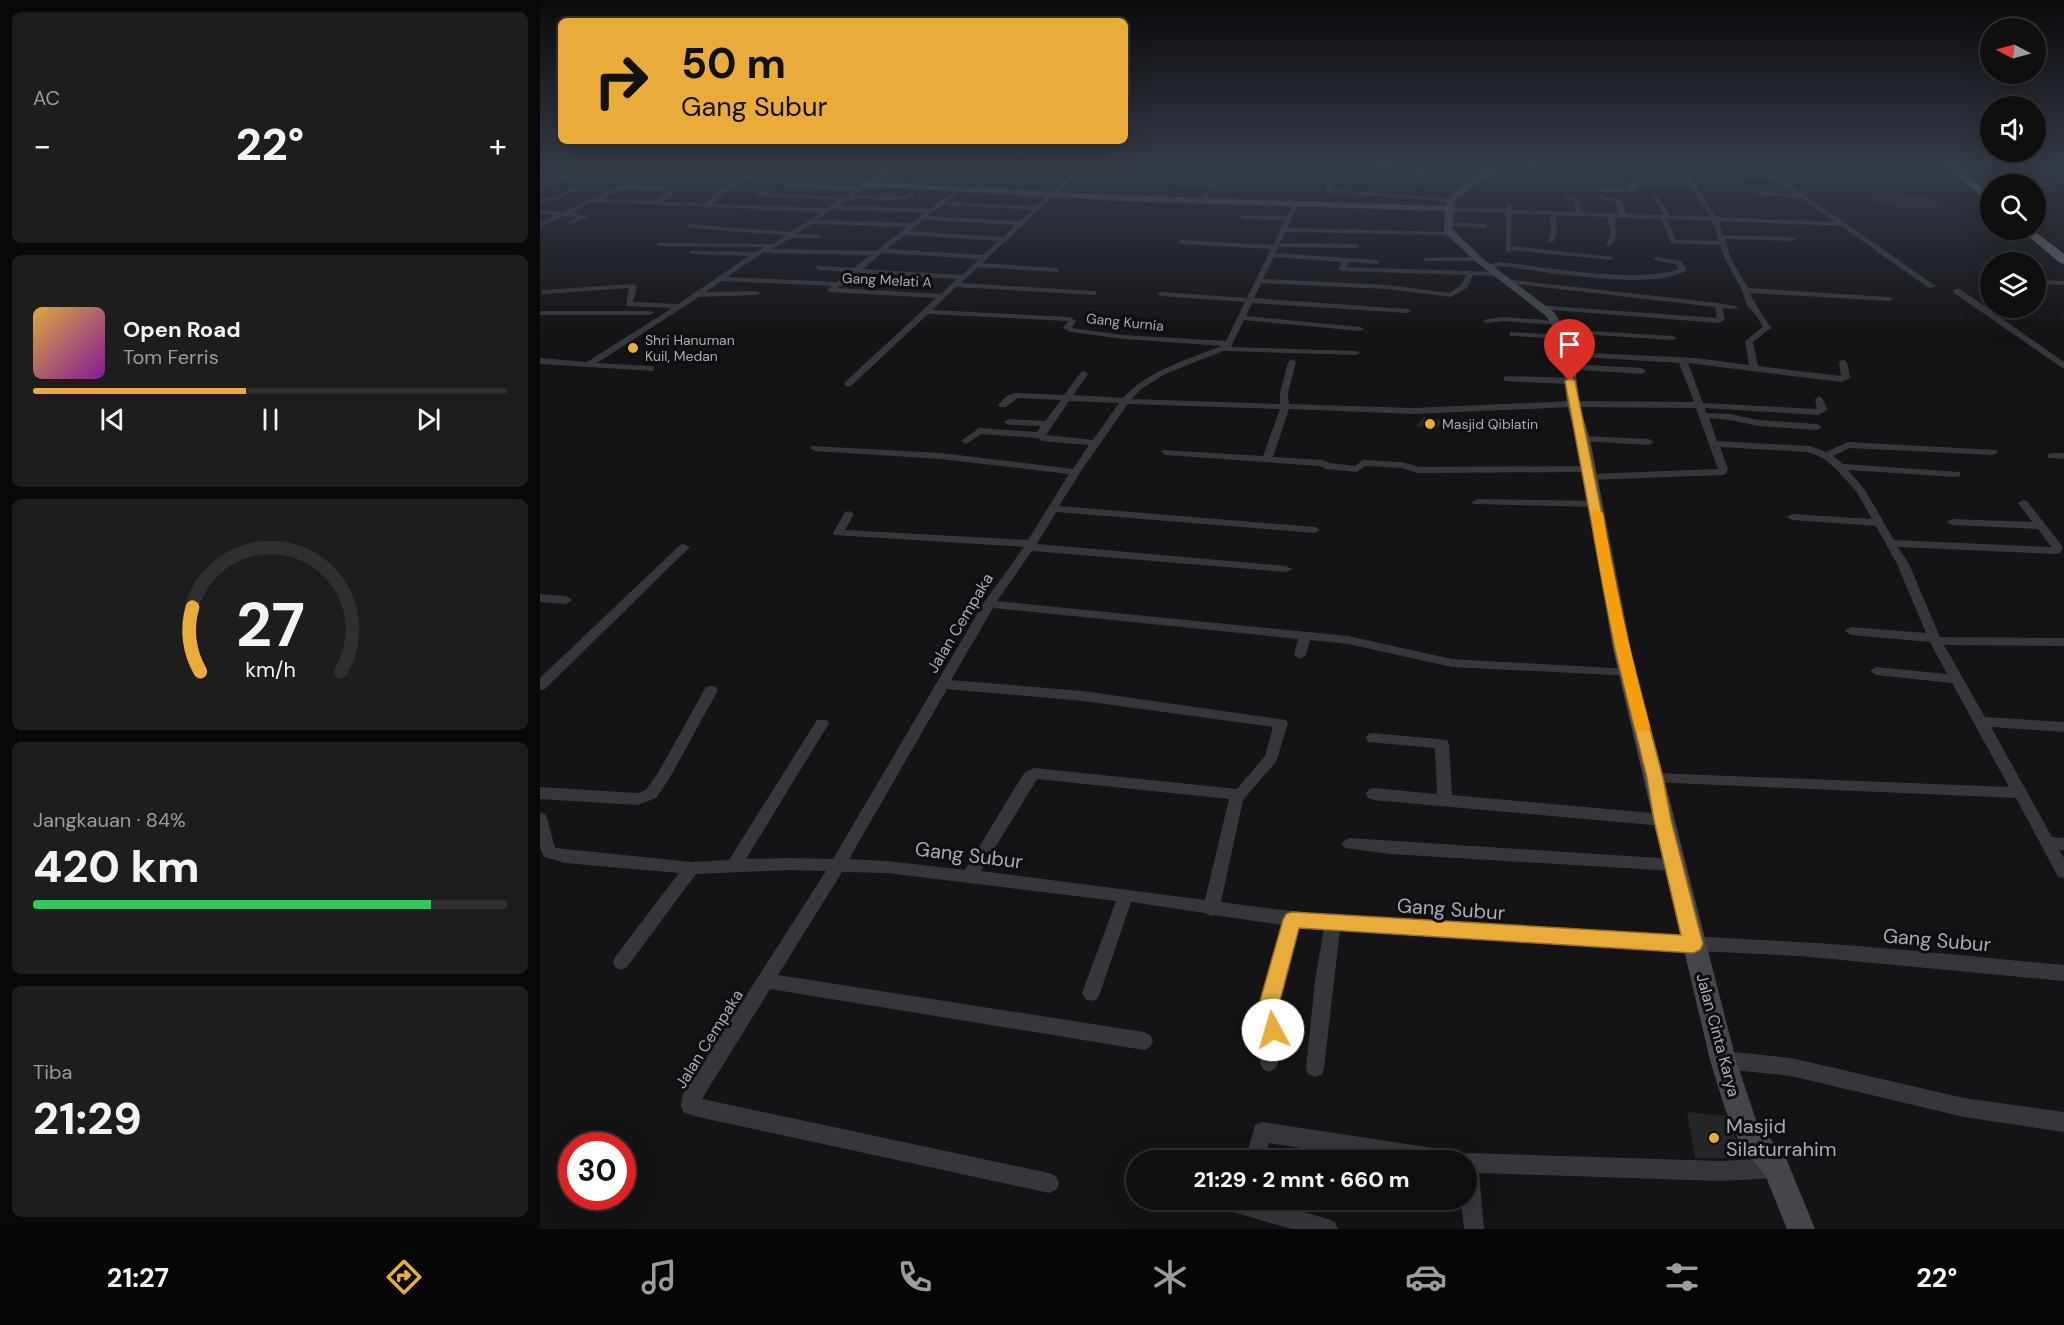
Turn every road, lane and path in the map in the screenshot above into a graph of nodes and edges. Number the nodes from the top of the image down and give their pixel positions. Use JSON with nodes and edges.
{"nodes":[{"id":1,"x":810,"y":222,"type":"edge"},
{"id":2,"x":822,"y":222,"type":"edge"},
{"id":3,"x":916,"y":222,"type":"edge"},
{"id":4,"x":1007,"y":222,"type":"edge"},
{"id":5,"x":1277,"y":222,"type":"edge"},
{"id":6,"x":1326,"y":222,"type":"edge"},
{"id":7,"x":1453,"y":222,"type":"edge"},
{"id":8,"x":1470,"y":222,"type":"edge"},
{"id":9,"x":1509,"y":222,"type":"edge"},
{"id":10,"x":1554,"y":222,"type":"edge"},
{"id":11,"x":1612,"y":222,"type":"edge"},
{"id":12,"x":1667,"y":222,"type":"edge"},
{"id":13,"x":1716,"y":222,"type":"edge"},
{"id":14,"x":1790,"y":222,"type":"edge"},
{"id":15,"x":1020,"y":223,"type":"joint"},
{"id":16,"x":1288,"y":224,"type":"junction"},
{"id":17,"x":1843,"y":224,"type":"joint"},
{"id":18,"x":912,"y":225,"type":"junction"},
{"id":19,"x":689,"y":226,"type":"dead end"},
{"id":20,"x":1485,"y":226,"type":"dead end"},
{"id":21,"x":2046,"y":232,"type":"edge"},
{"id":22,"x":902,"y":233,"type":"junction"},
{"id":23,"x":790,"y":235,"type":"junction"},
{"id":24,"x":819,"y":237,"type":"dead end"},
{"id":25,"x":1003,"y":239,"type":"junction"},
{"id":26,"x":1793,"y":239,"type":"dead end"},
{"id":27,"x":1724,"y":240,"type":"junction"},
{"id":28,"x":2040,"y":240,"type":"joint"},
{"id":29,"x":1551,"y":241,"type":"dead end"},
{"id":30,"x":1181,"y":242,"type":"dead end"},
{"id":31,"x":659,"y":244,"type":"dead end"},
{"id":32,"x":1609,"y":244,"type":"dead end"},
{"id":33,"x":2060,"y":244,"type":"edge"},
{"id":34,"x":776,"y":245,"type":"junction"},
{"id":35,"x":1356,"y":246,"type":"dead end"},
{"id":36,"x":1275,"y":249,"type":"junction"},
{"id":37,"x":692,"y":252,"type":"dead end"},
{"id":38,"x":877,"y":252,"type":"junction"},
{"id":39,"x":755,"y":254,"type":"junction"},
{"id":40,"x":984,"y":257,"type":"junction"},
{"id":41,"x":1611,"y":258,"type":"dead end"},
{"id":42,"x":1656,"y":259,"type":"dead end"},
{"id":43,"x":815,"y":260,"type":"dead end"},
{"id":44,"x":1346,"y":260,"type":"junction"},
{"id":45,"x":1426,"y":260,"type":"dead end"},
{"id":46,"x":2064,"y":260,"type":"edge"},
{"id":47,"x":1377,"y":262,"type":"dead end"},
{"id":48,"x":975,"y":265,"type":"junction"},
{"id":49,"x":820,"y":268,"type":"dead end"},
{"id":50,"x":854,"y":270,"type":"junction"},
{"id":51,"x":1055,"y":270,"type":"dead end"},
{"id":52,"x":1488,"y":270,"type":"junction"},
{"id":53,"x":963,"y":277,"type":"junction"},
{"id":54,"x":719,"y":279,"type":"junction"},
{"id":55,"x":1260,"y":281,"type":"junction"},
{"id":56,"x":2046,"y":282,"type":"edge"},
{"id":57,"x":2064,"y":283,"type":"edge"},
{"id":58,"x":955,"y":285,"type":"junction"},
{"id":59,"x":1932,"y":286,"type":"dead end"},
{"id":60,"x":833,"y":287,"type":"junction"},
{"id":61,"x":1746,"y":290,"type":"junction"},
{"id":62,"x":1957,"y":291,"type":"dead end"},
{"id":63,"x":545,"y":292,"type":"dead end"},
{"id":64,"x":756,"y":293,"type":"dead end"},
{"id":65,"x":1093,"y":293,"type":"dead end"},
{"id":66,"x":1161,"y":294,"type":"dead end"},
{"id":67,"x":697,"y":295,"type":"junction"},
{"id":68,"x":943,"y":296,"type":"junction"},
{"id":69,"x":1252,"y":298,"type":"junction"},
{"id":70,"x":1889,"y":299,"type":"dead end"},
{"id":71,"x":1718,"y":305,"type":"junction"},
{"id":72,"x":681,"y":306,"type":"junction"},
{"id":73,"x":1540,"y":307,"type":"junction"},
{"id":74,"x":1735,"y":307,"type":"dead end"},
{"id":75,"x":1407,"y":311,"type":"dead end"},
{"id":76,"x":926,"y":312,"type":"junction"},
{"id":77,"x":540,"y":313,"type":"edge"},
{"id":78,"x":667,"y":313,"type":"junction"},
{"id":79,"x":1242,"y":318,"type":"junction"},
{"id":80,"x":1487,"y":321,"type":"dead end"},
{"id":81,"x":1360,"y":329,"type":"dead end"},
{"id":82,"x":1513,"y":334,"type":"dead end"},
{"id":83,"x":1673,"y":338,"type":"dead end"},
{"id":84,"x":1226,"y":347,"type":"junction"},
{"id":85,"x":1565,"y":349,"type":"junction"},
{"id":86,"x":1356,"y":353,"type":"dead end"},
{"id":87,"x":542,"y":362,"type":"edge"},
{"id":88,"x":1292,"y":362,"type":"dead end"},
{"id":89,"x":1683,"y":362,"type":"junction"},
{"id":90,"x":1843,"y":362,"type":"dead end"},
{"id":91,"x":588,"y":365,"type":"junction"},
{"id":92,"x":2064,"y":366,"type":"edge"},
{"id":93,"x":1751,"y":368,"type":"junction"},
{"id":94,"x":651,"y":369,"type":"dead end"},
{"id":95,"x":1642,"y":371,"type":"dead end"},
{"id":96,"x":1084,"y":374,"type":"dead end"},
{"id":97,"x":1507,"y":379,"type":"dead end"},
{"id":98,"x":848,"y":384,"type":"dead end"},
{"id":99,"x":1064,"y":399,"type":"junction"},
{"id":100,"x":1819,"y":399,"type":"dead end"},
{"id":101,"x":1125,"y":401,"type":"junction"},
{"id":102,"x":1573,"y":404,"type":"junction"},
{"id":103,"x":1003,"y":405,"type":"dead end"},
{"id":104,"x":1698,"y":405,"type":"junction"},
{"id":105,"x":1285,"y":407,"type":"junction"},
{"id":106,"x":1702,"y":415,"type":"junction"},
{"id":107,"x":1009,"y":422,"type":"dead end"},
{"id":108,"x":1047,"y":424,"type":"junction"},
{"id":109,"x":1817,"y":427,"type":"dead end"},
{"id":110,"x":1040,"y":435,"type":"junction"},
{"id":111,"x":1583,"y":439,"type":"junction"},
{"id":112,"x":966,"y":441,"type":"dead end"},
{"id":113,"x":1649,"y":442,"type":"dead end"},
{"id":114,"x":1096,"y":443,"type":"junction"},
{"id":115,"x":1713,"y":444,"type":"junction"},
{"id":116,"x":815,"y":448,"type":"dead end"},
{"id":117,"x":1166,"y":452,"type":"dead end"},
{"id":118,"x":1993,"y":452,"type":"dead end"},
{"id":119,"x":1826,"y":456,"type":"junction"},
{"id":120,"x":2051,"y":456,"type":"dead end"},
{"id":121,"x":2064,"y":456,"type":"edge"},
{"id":122,"x":1267,"y":459,"type":"junction"},
{"id":123,"x":1840,"y":467,"type":"junction"},
{"id":124,"x":1076,"y":472,"type":"junction"},
{"id":125,"x":1589,"y":473,"type":"junction"},
{"id":126,"x":1956,"y":474,"type":"dead end"},
{"id":127,"x":1477,"y":501,"type":"dead end"},
{"id":128,"x":2023,"y":503,"type":"dead end"},
{"id":129,"x":1596,"y":504,"type":"junction"},
{"id":130,"x":1052,"y":509,"type":"junction"},
{"id":131,"x":849,"y":514,"type":"dead end"},
{"id":132,"x":1792,"y":518,"type":"dead end"},
{"id":133,"x":1952,"y":522,"type":"dead end"},
{"id":134,"x":1879,"y":523,"type":"junction"},
{"id":135,"x":2041,"y":526,"type":"junction"},
{"id":136,"x":1315,"y":530,"type":"dead end"},
{"id":137,"x":1891,"y":543,"type":"junction"},
{"id":138,"x":1030,"y":546,"type":"junction"},
{"id":139,"x":684,"y":547,"type":"dead end"},
{"id":140,"x":1286,"y":569,"type":"dead end"},
{"id":141,"x":540,"y":598,"type":"edge"},
{"id":142,"x":566,"y":600,"type":"dead end"},
{"id":143,"x":989,"y":604,"type":"junction"},
{"id":144,"x":1851,"y":631,"type":"dead end"},
{"id":145,"x":1305,"y":636,"type":"junction"},
{"id":146,"x":1935,"y":640,"type":"junction"},
{"id":147,"x":2064,"y":642,"type":"edge"},
{"id":148,"x":1300,"y":655,"type":"dead end"},
{"id":149,"x":1876,"y":671,"type":"dead end"},
{"id":150,"x":1629,"y":673,"type":"junction"},
{"id":151,"x":1956,"y":679,"type":"junction"},
{"id":152,"x":943,"y":684,"type":"junction"},
{"id":153,"x":540,"y":686,"type":"edge"},
{"id":154,"x":711,"y":690,"type":"dead end"},
{"id":155,"x":1982,"y":722,"type":"junction"},
{"id":156,"x":822,"y":723,"type":"dead end"},
{"id":157,"x":2064,"y":727,"type":"edge"},
{"id":158,"x":1373,"y":738,"type":"dead end"},
{"id":159,"x":1655,"y":778,"type":"junction"},
{"id":160,"x":540,"y":793,"type":"edge"},
{"id":161,"x":2021,"y":793,"type":"junction"},
{"id":162,"x":1373,"y":794,"type":"dead end"},
{"id":163,"x":1237,"y":795,"type":"junction"},
{"id":164,"x":1445,"y":800,"type":"junction"},
{"id":165,"x":540,"y":819,"type":"edge"},
{"id":166,"x":1662,"y":820,"type":"junction"},
{"id":167,"x":2047,"y":842,"type":"junction"},
{"id":168,"x":1350,"y":844,"type":"dead end"},
{"id":169,"x":2064,"y":844,"type":"edge"},
{"id":170,"x":838,"y":865,"type":"junction"},
{"id":171,"x":1674,"y":865,"type":"junction"},
{"id":172,"x":733,"y":867,"type":"junction"},
{"id":173,"x":692,"y":868,"type":"junction"},
{"id":174,"x":2064,"y":872,"type":"edge"},
{"id":175,"x":970,"y":876,"type":"junction"},
{"id":176,"x":1126,"y":895,"type":"junction"},
{"id":177,"x":1211,"y":909,"type":"junction"},
{"id":178,"x":1292,"y":920,"type":"junction"},
{"id":179,"x":1332,"y":921,"type":"junction"},
{"id":180,"x":1693,"y":944,"type":"junction"},
{"id":181,"x":621,"y":963,"type":"dead end"},
{"id":182,"x":2064,"y":973,"type":"edge"},
{"id":183,"x":765,"y":981,"type":"junction"},
{"id":184,"x":1091,"y":993,"type":"dead end"},
{"id":185,"x":1144,"y":1041,"type":"dead end"},
{"id":186,"x":1723,"y":1060,"type":"junction"},
{"id":187,"x":1269,"y":1063,"type":"dead end"},
{"id":188,"x":1315,"y":1068,"type":"dead end"},
{"id":189,"x":2064,"y":1122,"type":"edge"},
{"id":190,"x":1258,"y":1150,"type":"edge"},
{"id":191,"x":1383,"y":1150,"type":"edge"},
{"id":192,"x":1477,"y":1162,"type":"edge"},
{"id":193,"x":1776,"y":1168,"type":"junction"},
{"id":194,"x":1049,"y":1183,"type":"dead end"},
{"id":195,"x":1269,"y":1210,"type":"edge"},
{"id":196,"x":1471,"y":1210,"type":"edge"},
{"id":197,"x":1328,"y":1229,"type":"edge"},
{"id":198,"x":1474,"y":1229,"type":"edge"},
{"id":199,"x":1801,"y":1229,"type":"edge"}],
"edges":[{"from":1,"to":23,"type":"street"},
{"from":2,"to":18,"type":"street"},
{"from":3,"to":18,"type":"street"},
{"from":4,"to":15,"type":"street"},
{"from":5,"to":16,"type":"street"},
{"from":6,"to":16,"type":"street"},
{"from":7,"to":52,"type":"street"},
{"from":8,"to":20,"type":"street"},
{"from":9,"to":41,"type":"street"},
{"from":10,"to":29,"type":"street"},
{"from":11,"to":32,"type":"street"},
{"from":12,"to":27,"type":"street"},
{"from":13,"to":27,"type":"street"},
{"from":14,"to":17,"type":"street"},
{"from":15,"to":25,"type":"street"},
{"from":16,"to":36,"type":"street"},
{"from":17,"to":59,"type":"street"},
{"from":18,"to":22,"type":"street"},
{"from":19,"to":23,"type":"street"},
{"from":21,"to":33,"type":"highway"},
{"from":22,"to":25,"type":"street"},
{"from":22,"to":38,"type":"street"},
{"from":23,"to":24,"type":"street"},
{"from":23,"to":34,"type":"street"},
{"from":25,"to":40,"type":"street"},
{"from":26,"to":27,"type":"street"},
{"from":27,"to":61,"type":"street"},
{"from":28,"to":33,"type":"highway"},
{"from":28,"to":46,"type":"highway"},
{"from":30,"to":36,"type":"street"},
{"from":31,"to":34,"type":"street"},
{"from":34,"to":39,"type":"street"},
{"from":35,"to":36,"type":"street"},
{"from":36,"to":44,"type":"street"},
{"from":36,"to":55,"type":"street"},
{"from":37,"to":39,"type":"street"},
{"from":38,"to":39,"type":"street"},
{"from":38,"to":40,"type":"street"},
{"from":38,"to":50,"type":"street"},
{"from":39,"to":43,"type":"street"},
{"from":39,"to":54,"type":"street"},
{"from":40,"to":48,"type":"street"},
{"from":42,"to":52,"type":"street"},
{"from":44,"to":47,"type":"street"},
{"from":44,"to":52,"type":"street"},
{"from":45,"to":52,"type":"street"},
{"from":48,"to":51,"type":"street"},
{"from":48,"to":53,"type":"street"},
{"from":49,"to":50,"type":"street"},
{"from":50,"to":53,"type":"street"},
{"from":50,"to":60,"type":"street"},
{"from":52,"to":55,"type":"street"},
{"from":52,"to":71,"type":"street"},
{"from":52,"to":73,"type":"street"},
{"from":53,"to":58,"type":"street"},
{"from":54,"to":60,"type":"street","name":"Gang Melati A"},
{"from":54,"to":67,"type":"street"},
{"from":55,"to":69,"type":"street"},
{"from":56,"to":57,"type":"street"},
{"from":58,"to":65,"type":"street"},
{"from":58,"to":68,"type":"street"},
{"from":60,"to":68,"type":"street","name":"Gang Melati A"},
{"from":61,"to":70,"type":"street"},
{"from":61,"to":93,"type":"street"},
{"from":62,"to":92,"type":"street"},
{"from":63,"to":72,"type":"street"},
{"from":64,"to":67,"type":"street"},
{"from":66,"to":69,"type":"street"},
{"from":67,"to":72,"type":"street"},
{"from":68,"to":76,"type":"street"},
{"from":69,"to":75,"type":"street"},
{"from":69,"to":79,"type":"street"},
{"from":71,"to":73,"type":"street"},
{"from":71,"to":74,"type":"street"},
{"from":72,"to":78,"type":"street"},
{"from":73,"to":85,"type":"street"},
{"from":76,"to":84,"type":"street","name":"Gang Kurnia"},
{"from":76,"to":98,"type":"street"},
{"from":77,"to":78,"type":"street"},
{"from":78,"to":91,"type":"street"},
{"from":79,"to":81,"type":"street"},
{"from":79,"to":84,"type":"street"},
{"from":80,"to":85,"type":"street"},
{"from":82,"to":85,"type":"street"},
{"from":83,"to":85,"type":"street"},
{"from":84,"to":86,"type":"street"},
{"from":84,"to":101,"type":"street","name":"Jalan Cempaka"},
{"from":85,"to":89,"type":"street"},
{"from":85,"to":95,"type":"street"},
{"from":85,"to":97,"type":"street"},
{"from":85,"to":102,"type":"street","name":"Jalan Cinta Karya"},
{"from":87,"to":91,"type":"street"},
{"from":88,"to":105,"type":"street"},
{"from":89,"to":93,"type":"street"},
{"from":89,"to":104,"type":"street"},
{"from":90,"to":93,"type":"street"},
{"from":91,"to":94,"type":"street"},
{"from":96,"to":99,"type":"street"},
{"from":99,"to":101,"type":"street"},
{"from":99,"to":103,"type":"street"},
{"from":99,"to":108,"type":"street"},
{"from":100,"to":104,"type":"street"},
{"from":101,"to":105,"type":"street"},
{"from":101,"to":114,"type":"street","name":"Jalan Cempaka"},
{"from":102,"to":104,"type":"street"},
{"from":102,"to":105,"type":"street"},
{"from":102,"to":111,"type":"street","name":"Jalan Cinta Karya"},
{"from":104,"to":106,"type":"street"},
{"from":105,"to":122,"type":"street"},
{"from":106,"to":109,"type":"street"},
{"from":106,"to":115,"type":"street"},
{"from":107,"to":108,"type":"street"},
{"from":108,"to":110,"type":"street"},
{"from":110,"to":112,"type":"street"},
{"from":110,"to":114,"type":"street"},
{"from":111,"to":113,"type":"street"},
{"from":111,"to":125,"type":"street","name":"Jalan Cinta Karya"},
{"from":114,"to":124,"type":"street","name":"Jalan Cempaka"},
{"from":115,"to":119,"type":"street"},
{"from":115,"to":125,"type":"street"},
{"from":116,"to":124,"type":"street"},
{"from":117,"to":122,"type":"street"},
{"from":118,"to":119,"type":"street"},
{"from":119,"to":123,"type":"street"},
{"from":120,"to":121,"type":"street"},
{"from":122,"to":125,"type":"street"},
{"from":123,"to":126,"type":"street"},
{"from":123,"to":134,"type":"street"},
{"from":124,"to":130,"type":"street","name":"Jalan Cempaka"},
{"from":125,"to":129,"type":"street","name":"Jalan Cinta Karya"},
{"from":127,"to":129,"type":"street"},
{"from":128,"to":135,"type":"street"},
{"from":129,"to":150,"type":"street","name":"Jalan Cinta Karya"},
{"from":130,"to":136,"type":"street"},
{"from":130,"to":138,"type":"street","name":"Jalan Cempaka"},
{"from":131,"to":138,"type":"street"},
{"from":132,"to":134,"type":"street"},
{"from":133,"to":135,"type":"street"},
{"from":134,"to":137,"type":"street"},
{"from":135,"to":137,"type":"street"},
{"from":137,"to":146,"type":"street"},
{"from":138,"to":140,"type":"street"},
{"from":138,"to":143,"type":"street","name":"Jalan Cempaka"},
{"from":139,"to":153,"type":"street"},
{"from":141,"to":142,"type":"street"},
{"from":143,"to":145,"type":"street"},
{"from":143,"to":152,"type":"street","name":"Jalan Cempaka"},
{"from":144,"to":146,"type":"street"},
{"from":145,"to":148,"type":"street"},
{"from":145,"to":150,"type":"street"},
{"from":146,"to":147,"type":"street"},
{"from":146,"to":151,"type":"street"},
{"from":149,"to":151,"type":"street"},
{"from":150,"to":159,"type":"street","name":"Jalan Cinta Karya"},
{"from":151,"to":155,"type":"street"},
{"from":152,"to":163,"type":"street"},
{"from":152,"to":170,"type":"street","name":"Jalan Cempaka"},
{"from":154,"to":160,"type":"street"},
{"from":155,"to":157,"type":"street"},
{"from":155,"to":161,"type":"street"},
{"from":156,"to":172,"type":"street"},
{"from":158,"to":164,"type":"street"},
{"from":159,"to":161,"type":"street"},
{"from":159,"to":166,"type":"street","name":"Jalan Cinta Karya"},
{"from":161,"to":167,"type":"street"},
{"from":162,"to":164,"type":"street"},
{"from":163,"to":175,"type":"street"},
{"from":163,"to":177,"type":"street"},
{"from":164,"to":166,"type":"street"},
{"from":165,"to":173,"type":"street","name":"Gang Subur"},
{"from":166,"to":171,"type":"street","name":"Jalan Cinta Karya"},
{"from":167,"to":169,"type":"street"},
{"from":167,"to":174,"type":"street"},
{"from":168,"to":171,"type":"street"},
{"from":170,"to":172,"type":"street","name":"Gang Subur"},
{"from":170,"to":175,"type":"street","name":"Gang Subur"},
{"from":170,"to":183,"type":"street","name":"Jalan Cempaka"},
{"from":171,"to":180,"type":"street","name":"Jalan Cinta Karya"},
{"from":172,"to":173,"type":"street","name":"Gang Subur"},
{"from":173,"to":181,"type":"street"},
{"from":175,"to":176,"type":"street","name":"Gang Subur"},
{"from":176,"to":177,"type":"street","name":"Gang Subur"},
{"from":176,"to":184,"type":"street"},
{"from":177,"to":178,"type":"street","name":"Gang Subur"},
{"from":178,"to":179,"type":"street","name":"Gang Subur"},
{"from":178,"to":187,"type":"street"},
{"from":179,"to":180,"type":"street","name":"Gang Subur"},
{"from":179,"to":188,"type":"street"},
{"from":180,"to":182,"type":"street","name":"Gang Subur"},
{"from":180,"to":186,"type":"street","name":"Jalan Cinta Karya"},
{"from":183,"to":185,"type":"street"},
{"from":183,"to":194,"type":"street","name":"Jalan Cempaka"},
{"from":186,"to":189,"type":"street"},
{"from":186,"to":193,"type":"street","name":"Jalan Cinta Karya"},
{"from":190,"to":191,"type":"street"},
{"from":192,"to":193,"type":"street"},
{"from":193,"to":199,"type":"street","name":"Jalan Cinta Karya"},
{"from":195,"to":197,"type":"street"},
{"from":196,"to":198,"type":"street"}]}
